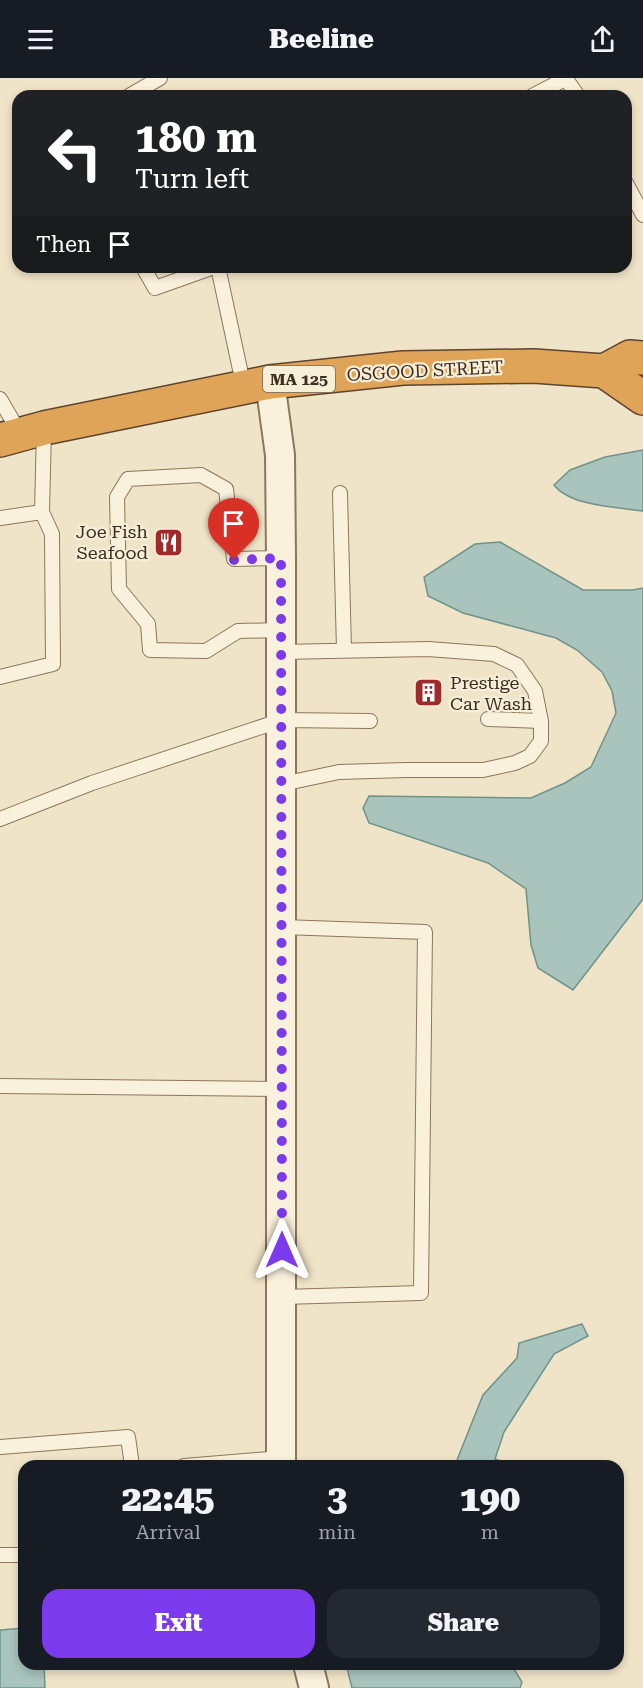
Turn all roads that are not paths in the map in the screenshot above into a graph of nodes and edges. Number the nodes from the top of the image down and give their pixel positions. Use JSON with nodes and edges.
{"nodes":[{"id":1,"x":160,"y":78,"type":"edge"},
{"id":2,"x":561,"y":80,"type":"edge"},
{"id":3,"x":139,"y":90,"type":"edge"},
{"id":4,"x":543,"y":90,"type":"edge"},
{"id":5,"x":632,"y":194,"type":"edge"},
{"id":6,"x":643,"y":215,"type":"edge"},
{"id":7,"x":146,"y":273,"type":"edge"},
{"id":8,"x":199,"y":273,"type":"edge"},
{"id":9,"x":218,"y":273,"type":"edge"},
{"id":10,"x":643,"y":358,"type":"edge"},
{"id":11,"x":604,"y":371,"type":"junction"},
{"id":12,"x":257,"y":385,"type":"junction"},
{"id":13,"x":643,"y":398,"type":"edge"},
{"id":14,"x":0,"y":399,"type":"edge"},
{"id":15,"x":22,"y":434,"type":"edge"},
{"id":16,"x":340,"y":493,"type":"dead end"},
{"id":17,"x":42,"y":512,"type":"junction"},
{"id":18,"x":0,"y":518,"type":"edge"},
{"id":19,"x":281,"y":558,"type":"junction"},
{"id":20,"x":281,"y":641,"type":"junction"},
{"id":21,"x":344,"y":650,"type":"junction"},
{"id":22,"x":0,"y":677,"type":"edge"},
{"id":23,"x":488,"y":719,"type":"dead end"},
{"id":24,"x":282,"y":720,"type":"junction"},
{"id":25,"x":370,"y":721,"type":"dead end"},
{"id":26,"x":541,"y":721,"type":"junction"},
{"id":27,"x":282,"y":784,"type":"junction"},
{"id":28,"x":0,"y":819,"type":"edge"},
{"id":29,"x":282,"y":927,"type":"junction"},
{"id":30,"x":0,"y":1086,"type":"edge"},
{"id":31,"x":282,"y":1089,"type":"junction"},
{"id":32,"x":282,"y":1297,"type":"junction"},
{"id":33,"x":0,"y":1447,"type":"edge"},
{"id":34,"x":131,"y":1460,"type":"edge"},
{"id":35,"x":282,"y":1460,"type":"edge"},
{"id":36,"x":0,"y":1555,"type":"edge"},
{"id":37,"x":18,"y":1556,"type":"edge"},
{"id":38,"x":310,"y":1670,"type":"edge"},
{"id":39,"x":314,"y":1688,"type":"edge"}],
"edges":[{"from":1,"to":3,"type":"lane"},
{"from":2,"to":4,"type":"lane"},
{"from":5,"to":6,"type":"lane"},
{"from":7,"to":8,"type":"lane"},
{"from":9,"to":12,"type":"lane"},
{"from":10,"to":11,"type":"highway"},
{"from":11,"to":12,"type":"highway","name":"OSGOOD STREET","number":"MA 125"},
{"from":11,"to":13,"type":"highway"},
{"from":12,"to":15,"type":"highway","name":"OSGOOD STREET","number":"MA 125"},
{"from":12,"to":19,"type":"street"},
{"from":14,"to":15,"type":"lane"},
{"from":15,"to":17,"type":"lane"},
{"from":16,"to":21,"type":"lane"},
{"from":17,"to":18,"type":"lane"},
{"from":17,"to":22,"type":"lane"},
{"from":19,"to":20,"type":"street"},
{"from":19,"to":20,"type":"lane"},
{"from":20,"to":21,"type":"lane"},
{"from":20,"to":24,"type":"street"},
{"from":21,"to":26,"type":"lane"},
{"from":23,"to":26,"type":"lane"},
{"from":24,"to":25,"type":"lane"},
{"from":24,"to":27,"type":"street"},
{"from":24,"to":28,"type":"lane"},
{"from":26,"to":27,"type":"lane"},
{"from":27,"to":29,"type":"street"},
{"from":29,"to":31,"type":"street"},
{"from":29,"to":32,"type":"lane"},
{"from":30,"to":31,"type":"lane"},
{"from":31,"to":32,"type":"street"},
{"from":32,"to":35,"type":"street"},
{"from":33,"to":34,"type":"lane"},
{"from":36,"to":37,"type":"lane"},
{"from":38,"to":39,"type":"street"}]}
